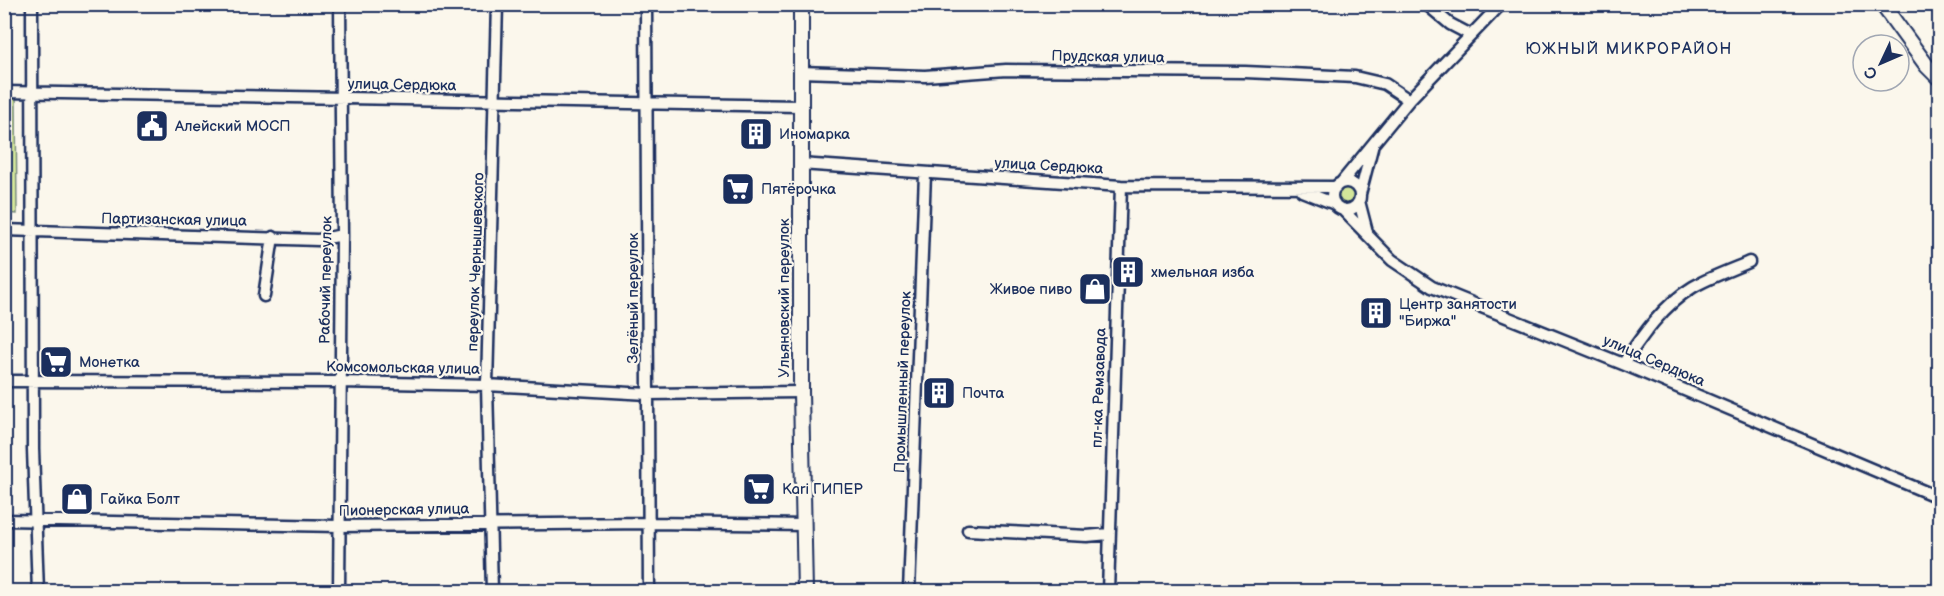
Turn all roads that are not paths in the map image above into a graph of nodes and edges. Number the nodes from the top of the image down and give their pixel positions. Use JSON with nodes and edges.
{"nodes":[{"id":1,"x":32,"y":4,"type":"edge"},
{"id":2,"x":340,"y":4,"type":"edge"},
{"id":3,"x":497,"y":4,"type":"edge"},
{"id":4,"x":646,"y":4,"type":"edge"},
{"id":5,"x":801,"y":4,"type":"edge"},
{"id":6,"x":1426,"y":4,"type":"edge"},
{"id":7,"x":1501,"y":4,"type":"edge"},
{"id":8,"x":1882,"y":4,"type":"edge"},
{"id":9,"x":1471,"y":35,"type":"junction"},
{"id":10,"x":800,"y":72,"type":"junction"},
{"id":11,"x":1940,"y":79,"type":"edge"},
{"id":12,"x":4,"y":92,"type":"edge"},
{"id":13,"x":32,"y":92,"type":"junction"},
{"id":14,"x":342,"y":99,"type":"junction"},
{"id":15,"x":1409,"y":100,"type":"junction"},
{"id":16,"x":495,"y":102,"type":"junction"},
{"id":17,"x":648,"y":105,"type":"junction"},
{"id":18,"x":800,"y":106,"type":"junction"},
{"id":19,"x":1374,"y":143,"type":"junction"},
{"id":20,"x":800,"y":164,"type":"junction"},
{"id":21,"x":925,"y":174,"type":"junction"},
{"id":22,"x":1339,"y":185,"type":"junction"},
{"id":23,"x":1121,"y":186,"type":"junction"},
{"id":24,"x":1297,"y":188,"type":"junction"},
{"id":25,"x":1359,"y":197,"type":"junction"},
{"id":26,"x":1339,"y":206,"type":"junction"},
{"id":27,"x":4,"y":230,"type":"edge"},
{"id":28,"x":33,"y":231,"type":"junction"},
{"id":29,"x":342,"y":235,"type":"junction"},
{"id":30,"x":1368,"y":236,"type":"junction"},
{"id":31,"x":273,"y":237,"type":"junction"},
{"id":32,"x":1749,"y":262,"type":"dead end"},
{"id":33,"x":264,"y":296,"type":"dead end"},
{"id":34,"x":1623,"y":364,"type":"junction"},
{"id":35,"x":4,"y":381,"type":"edge"},
{"id":36,"x":34,"y":381,"type":"junction"},
{"id":37,"x":340,"y":382,"type":"junction"},
{"id":38,"x":487,"y":385,"type":"junction"},
{"id":39,"x":801,"y":392,"type":"junction"},
{"id":40,"x":648,"y":394,"type":"junction"},
{"id":41,"x":1940,"y":498,"type":"edge"},
{"id":42,"x":4,"y":520,"type":"edge"},
{"id":43,"x":35,"y":520,"type":"junction"},
{"id":44,"x":492,"y":523,"type":"junction"},
{"id":45,"x":648,"y":523,"type":"junction"},
{"id":46,"x":804,"y":525,"type":"junction"},
{"id":47,"x":339,"y":526,"type":"junction"},
{"id":48,"x":968,"y":530,"type":"dead end"},
{"id":49,"x":1109,"y":534,"type":"junction"},
{"id":50,"x":38,"y":591,"type":"edge"},
{"id":51,"x":339,"y":591,"type":"edge"},
{"id":52,"x":492,"y":591,"type":"edge"},
{"id":53,"x":649,"y":591,"type":"edge"},
{"id":54,"x":805,"y":591,"type":"edge"},
{"id":55,"x":909,"y":591,"type":"edge"},
{"id":56,"x":1108,"y":591,"type":"edge"}],
"edges":[{"from":1,"to":13,"type":"street"},
{"from":2,"to":14,"type":"street","name":"Рабочий переулок"},
{"from":3,"to":16,"type":"street","name":"переулок Чернышевского"},
{"from":4,"to":17,"type":"street","name":"Зелёный переулок"},
{"from":5,"to":10,"type":"main road","name":"Ульяновский переулок"},
{"from":6,"to":9,"type":"street"},
{"from":7,"to":9,"type":"street"},
{"from":8,"to":11,"type":"main road"},
{"from":9,"to":15,"type":"street"},
{"from":10,"to":15,"type":"street","name":"Прудская улица"},
{"from":10,"to":18,"type":"main road","name":"Ульяновский переулок"},
{"from":12,"to":13,"type":"street","name":"улица Сердюка"},
{"from":13,"to":14,"type":"street","name":"улица Сердюка"},
{"from":13,"to":28,"type":"street"},
{"from":14,"to":16,"type":"street","name":"улица Сердюка"},
{"from":14,"to":29,"type":"street","name":"Рабочий переулок"},
{"from":15,"to":19,"type":"street"},
{"from":16,"to":17,"type":"street","name":"улица Сердюка"},
{"from":16,"to":38,"type":"street","name":"переулок Чернышевского"},
{"from":17,"to":18,"type":"street","name":"улица Сердюка"},
{"from":17,"to":40,"type":"street","name":"Зелёный переулок"},
{"from":18,"to":20,"type":"main road","name":"Ульяновский переулок"},
{"from":19,"to":22,"type":"street"},
{"from":19,"to":25,"type":"street"},
{"from":20,"to":21,"type":"street","name":"улица Сердюка"},
{"from":20,"to":39,"type":"main road","name":"Ульяновский переулок"},
{"from":21,"to":23,"type":"street","name":"улица Сердюка"},
{"from":21,"to":55,"type":"street","name":"Промышленный переулок"},
{"from":22,"to":24,"type":"street","name":"улица Сердюка"},
{"from":22,"to":25,"type":"street"},
{"from":22,"to":26,"type":"street"},
{"from":23,"to":24,"type":"street","name":"улица Сердюка"},
{"from":23,"to":49,"type":"street","name":"пл-ка Ремзавода"},
{"from":24,"to":26,"type":"street"},
{"from":25,"to":26,"type":"street"},
{"from":25,"to":30,"type":"street"},
{"from":26,"to":30,"type":"street","name":"улица Сердюка"},
{"from":27,"to":28,"type":"street","name":"Партизанская улица"},
{"from":28,"to":31,"type":"street","name":"Партизанская улица"},
{"from":28,"to":36,"type":"street"},
{"from":29,"to":31,"type":"street","name":"Партизанская улица"},
{"from":29,"to":37,"type":"street","name":"Рабочий переулок"},
{"from":30,"to":34,"type":"street","name":"улица Сердюка"},
{"from":31,"to":33,"type":"street"},
{"from":32,"to":34,"type":"street"},
{"from":34,"to":41,"type":"street","name":"улица Сердюка"},
{"from":35,"to":36,"type":"street","name":"Комсомольская улица"},
{"from":36,"to":37,"type":"street","name":"Комсомольская улица"},
{"from":36,"to":43,"type":"street"},
{"from":37,"to":38,"type":"street","name":"Комсомольская улица"},
{"from":37,"to":47,"type":"street","name":"Рабочий переулок"},
{"from":38,"to":40,"type":"street","name":"Комсомольская улица"},
{"from":38,"to":44,"type":"street","name":"переулок Чернышевского"},
{"from":39,"to":40,"type":"street","name":"Комсомольская улица"},
{"from":39,"to":46,"type":"main road","name":"Ульяновский переулок"},
{"from":40,"to":45,"type":"street","name":"Зелёный переулок"},
{"from":42,"to":43,"type":"street","name":"Пионерская улица"},
{"from":43,"to":47,"type":"street","name":"Пионерская улица"},
{"from":43,"to":50,"type":"street"},
{"from":44,"to":45,"type":"street","name":"Пионерская улица"},
{"from":44,"to":47,"type":"street","name":"Пионерская улица"},
{"from":44,"to":52,"type":"street","name":"переулок Чернышевского"},
{"from":45,"to":46,"type":"street","name":"Пионерская улица"},
{"from":45,"to":53,"type":"street","name":"Зелёный переулок"},
{"from":46,"to":54,"type":"main road","name":"Ульяновский переулок"},
{"from":47,"to":51,"type":"street","name":"Рабочий переулок"},
{"from":48,"to":49,"type":"street"},
{"from":49,"to":56,"type":"street","name":"пл-ка Ремзавода"}]}
